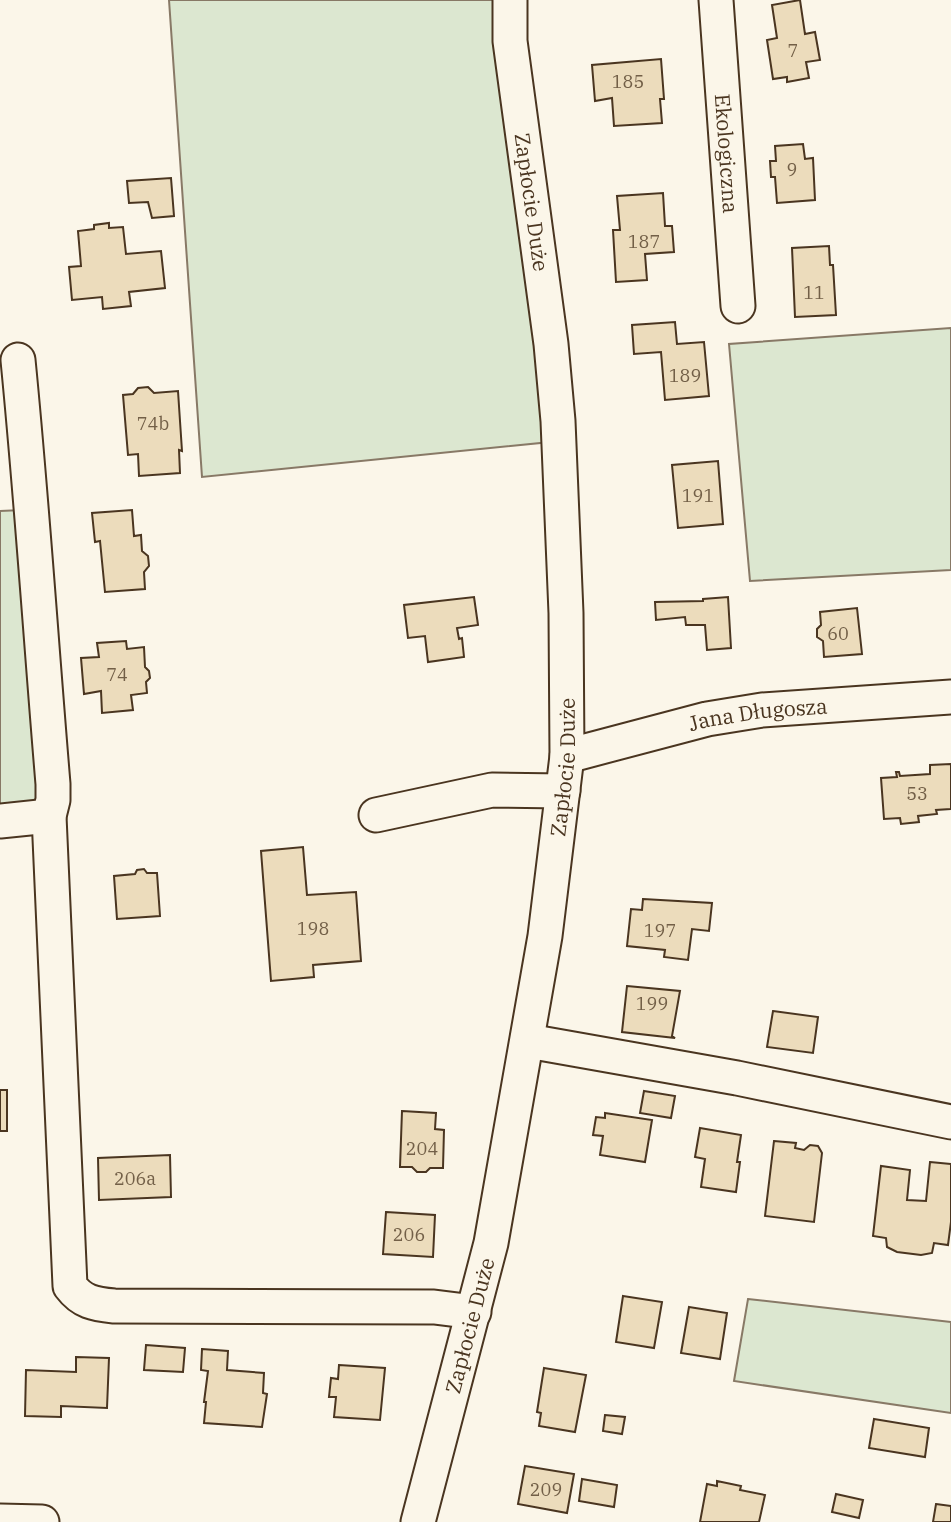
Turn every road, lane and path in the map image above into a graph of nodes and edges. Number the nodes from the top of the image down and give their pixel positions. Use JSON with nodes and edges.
{"nodes":[{"id":1,"x":510,"y":0,"type":"edge"},
{"id":2,"x":716,"y":0,"type":"edge"},
{"id":3,"x":738,"y":306,"type":"dead end"},
{"id":4,"x":18,"y":360,"type":"dead end"},
{"id":5,"x":951,"y":697,"type":"edge"},
{"id":6,"x":567,"y":756,"type":"junction"},
{"id":7,"x":563,"y":791,"type":"junction"},
{"id":8,"x":376,"y":815,"type":"dead end"},
{"id":9,"x":49,"y":816,"type":"junction"},
{"id":10,"x":0,"y":821,"type":"edge"},
{"id":11,"x":527,"y":1041,"type":"junction"},
{"id":12,"x":951,"y":1122,"type":"edge"},
{"id":13,"x":474,"y":1312,"type":"junction"},
{"id":14,"x":0,"y":1521,"type":"edge"},
{"id":15,"x":42,"y":1522,"type":"edge"},
{"id":16,"x":418,"y":1522,"type":"edge"}],
"edges":[{"from":1,"to":6,"type":"street","name":"Zapłocie Duże"},
{"from":2,"to":3,"type":"street","name":"Ekologiczna"},
{"from":4,"to":9,"type":"street"},
{"from":5,"to":6,"type":"street","name":"Jana Długosza"},
{"from":6,"to":7,"type":"street","name":"Zapłocie Duże"},
{"from":7,"to":8,"type":"street"},
{"from":7,"to":11,"type":"street","name":"Zapłocie Duże"},
{"from":9,"to":10,"type":"street"},
{"from":9,"to":13,"type":"street"},
{"from":11,"to":12,"type":"street"},
{"from":11,"to":13,"type":"street","name":"Zapłocie Duże"},
{"from":13,"to":16,"type":"street","name":"Zapłocie Duże"},
{"from":14,"to":15,"type":"street"}]}
